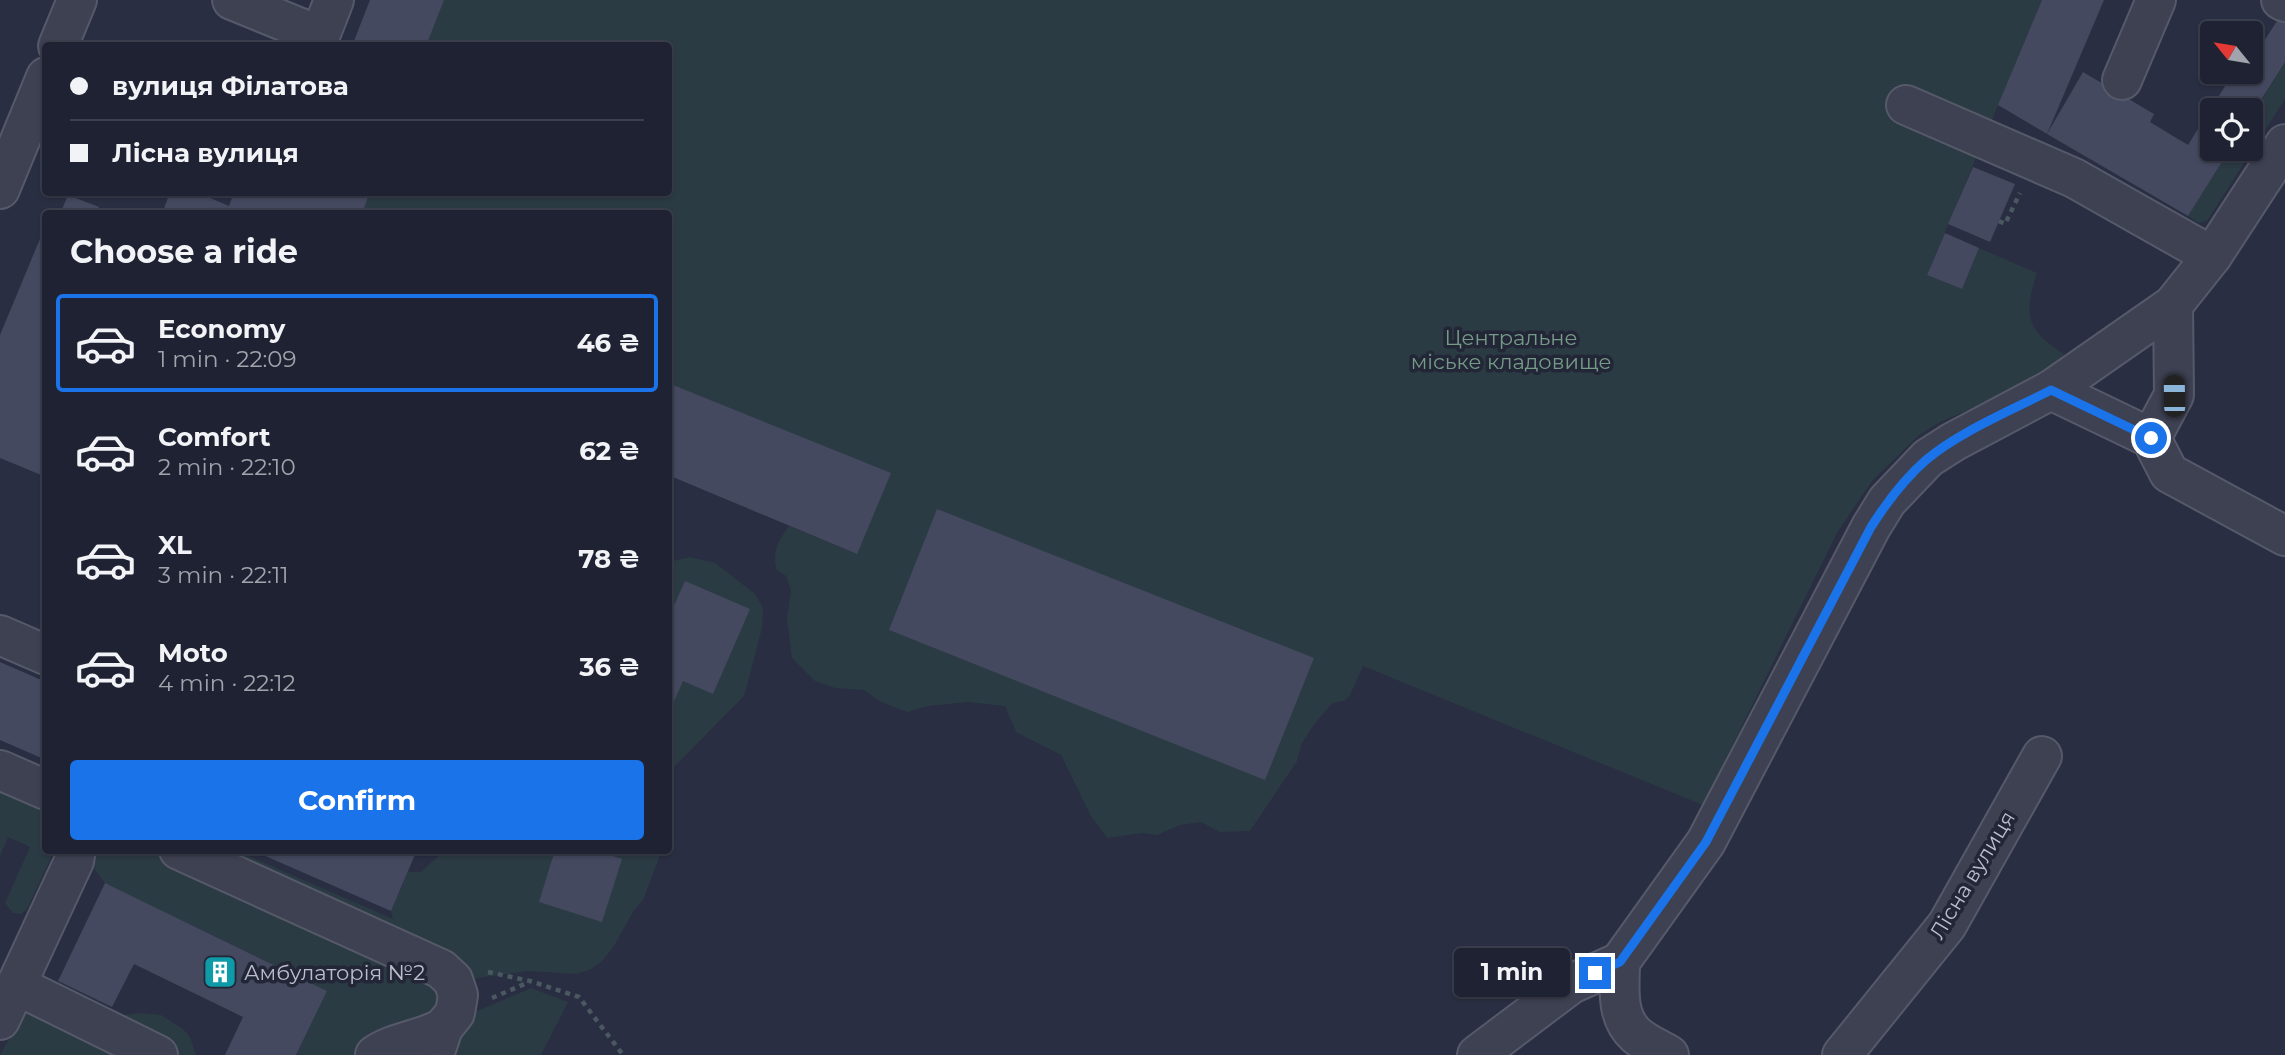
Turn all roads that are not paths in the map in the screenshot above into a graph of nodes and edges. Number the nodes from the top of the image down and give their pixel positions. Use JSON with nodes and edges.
{"nodes":[{"id":1,"x":76,"y":0,"type":"edge"},
{"id":2,"x":232,"y":0,"type":"edge"},
{"id":3,"x":334,"y":0,"type":"edge"},
{"id":4,"x":2156,"y":0,"type":"edge"},
{"id":5,"x":60,"y":42,"type":"edge"},
{"id":6,"x":2122,"y":80,"type":"dead end"},
{"id":7,"x":42,"y":87,"type":"edge"},
{"id":8,"x":1906,"y":105,"type":"dead end"},
{"id":9,"x":2285,"y":144,"type":"edge"},
{"id":10,"x":0,"y":189,"type":"edge"},
{"id":11,"x":2212,"y":256,"type":"junction"},
{"id":12,"x":2173,"y":305,"type":"junction"},
{"id":13,"x":2051,"y":390,"type":"junction"},
{"id":14,"x":2151,"y":438,"type":"junction"},
{"id":15,"x":2285,"y":536,"type":"edge"},
{"id":16,"x":0,"y":635,"type":"edge"},
{"id":17,"x":42,"y":653,"type":"edge"},
{"id":18,"x":2042,"y":756,"type":"dead end"},
{"id":19,"x":0,"y":769,"type":"edge"},
{"id":20,"x":42,"y":789,"type":"edge"},
{"id":21,"x":75,"y":854,"type":"edge"},
{"id":22,"x":188,"y":854,"type":"edge"},
{"id":23,"x":1620,"y":962,"type":"junction"},
{"id":24,"x":16,"y":985,"type":"junction"},
{"id":25,"x":0,"y":1020,"type":"edge"},
{"id":26,"x":439,"y":1042,"type":"edge"},
{"id":27,"x":158,"y":1055,"type":"edge"},
{"id":28,"x":375,"y":1055,"type":"edge"},
{"id":29,"x":1477,"y":1055,"type":"edge"},
{"id":30,"x":1669,"y":1055,"type":"edge"},
{"id":31,"x":1842,"y":1055,"type":"edge"}],
"edges":[{"from":1,"to":5,"type":"street"},
{"from":2,"to":3,"type":"street"},
{"from":4,"to":6,"type":"street"},
{"from":7,"to":10,"type":"street"},
{"from":8,"to":11,"type":"street"},
{"from":9,"to":11,"type":"street"},
{"from":11,"to":12,"type":"street"},
{"from":12,"to":13,"type":"street"},
{"from":12,"to":14,"type":"street"},
{"from":13,"to":14,"type":"street"},
{"from":13,"to":23,"type":"street"},
{"from":14,"to":15,"type":"street"},
{"from":16,"to":17,"type":"street"},
{"from":18,"to":31,"type":"street","name":"Лісна вулиця"},
{"from":19,"to":20,"type":"street"},
{"from":21,"to":24,"type":"street"},
{"from":22,"to":26,"type":"street"},
{"from":23,"to":29,"type":"street"},
{"from":23,"to":30,"type":"street"},
{"from":24,"to":25,"type":"street"},
{"from":24,"to":27,"type":"street"},
{"from":26,"to":28,"type":"street"}]}
